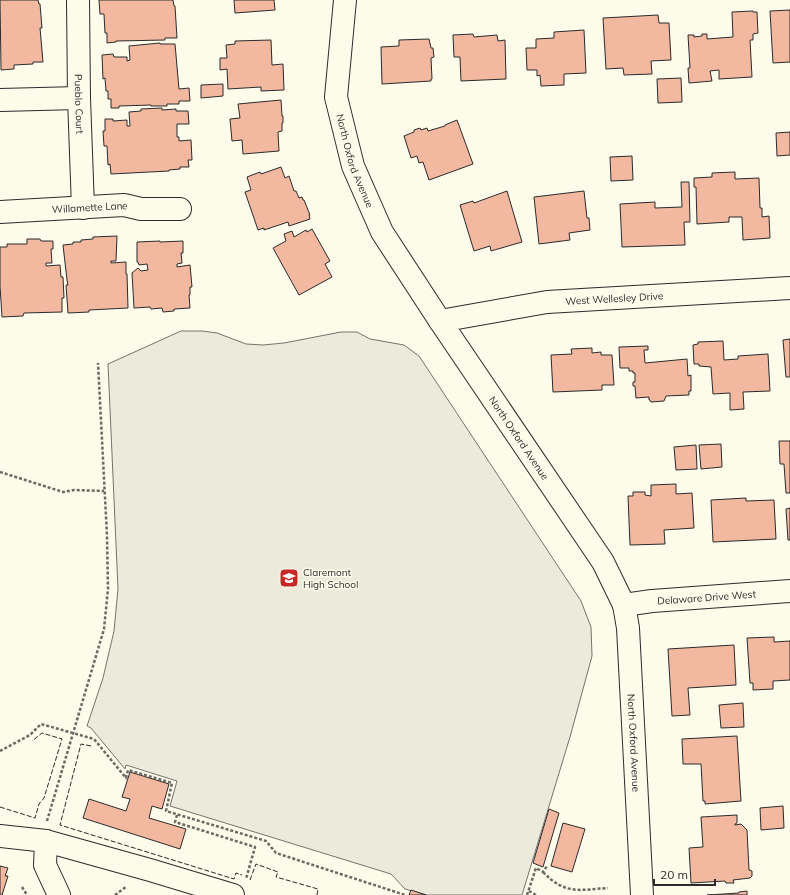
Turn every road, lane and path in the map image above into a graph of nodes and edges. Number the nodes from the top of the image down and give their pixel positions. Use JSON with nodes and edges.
{"nodes":[{"id":1,"x":78,"y":0,"type":"edge"},
{"id":2,"x":345,"y":0,"type":"edge"},
{"id":3,"x":79,"y":98,"type":"junction"},
{"id":4,"x":0,"y":100,"type":"edge"},
{"id":5,"x":83,"y":208,"type":"junction"},
{"id":6,"x":180,"y":209,"type":"dead end"},
{"id":7,"x":0,"y":212,"type":"edge"},
{"id":8,"x":790,"y":288,"type":"edge"},
{"id":9,"x":440,"y":321,"type":"junction"},
{"id":10,"x":98,"y":363,"type":"dead end"},
{"id":11,"x":0,"y":472,"type":"edge"},
{"id":12,"x":104,"y":491,"type":"junction"},
{"id":13,"x":790,"y":591,"type":"edge"},
{"id":14,"x":624,"y":606,"type":"junction"},
{"id":15,"x":73,"y":734,"type":"junction"},
{"id":16,"x":0,"y":751,"type":"edge"},
{"id":17,"x":177,"y":814,"type":"junction"},
{"id":18,"x":0,"y":836,"type":"edge"},
{"id":19,"x":46,"y":841,"type":"junction"},
{"id":20,"x":547,"y":866,"type":"dead end"},
{"id":21,"x":543,"y":872,"type":"junction"},
{"id":22,"x":22,"y":887,"type":"dead end"},
{"id":23,"x":608,"y":888,"type":"dead end"},
{"id":24,"x":239,"y":889,"type":"edge"},
{"id":25,"x":531,"y":893,"type":"edge"},
{"id":26,"x":27,"y":895,"type":"edge"},
{"id":27,"x":58,"y":895,"type":"edge"},
{"id":28,"x":405,"y":895,"type":"edge"},
{"id":29,"x":527,"y":895,"type":"edge"},
{"id":30,"x":536,"y":895,"type":"edge"},
{"id":31,"x":642,"y":895,"type":"edge"}],
"edges":[{"from":1,"to":3,"type":"street","name":"Pueblo Court"},
{"from":2,"to":9,"type":"street","name":"North Oxford Avenue"},
{"from":3,"to":4,"type":"street"},
{"from":3,"to":5,"type":"street","name":"Pueblo Court"},
{"from":5,"to":6,"type":"street","name":"Willamette Lane"},
{"from":5,"to":7,"type":"street","name":"Willamette Lane"},
{"from":8,"to":9,"type":"street","name":"West Wellesley Drive"},
{"from":9,"to":14,"type":"street","name":"North Oxford Avenue"},
{"from":10,"to":12,"type":"path"},
{"from":11,"to":12,"type":"path"},
{"from":12,"to":15,"type":"path"},
{"from":13,"to":14,"type":"street","name":"Delaware Drive West"},
{"from":14,"to":31,"type":"street","name":"North Oxford Avenue"},
{"from":15,"to":16,"type":"path"},
{"from":15,"to":17,"type":"path"},
{"from":15,"to":19,"type":"path"},
{"from":17,"to":24,"type":"path"},
{"from":17,"to":28,"type":"path"},
{"from":18,"to":19,"type":"street"},
{"from":19,"to":24,"type":"street"},
{"from":19,"to":27,"type":"street"},
{"from":20,"to":21,"type":"path"},
{"from":21,"to":23,"type":"path"},
{"from":21,"to":25,"type":"path"},
{"from":22,"to":26,"type":"path"},
{"from":25,"to":29,"type":"path"},
{"from":25,"to":30,"type":"path"}]}
